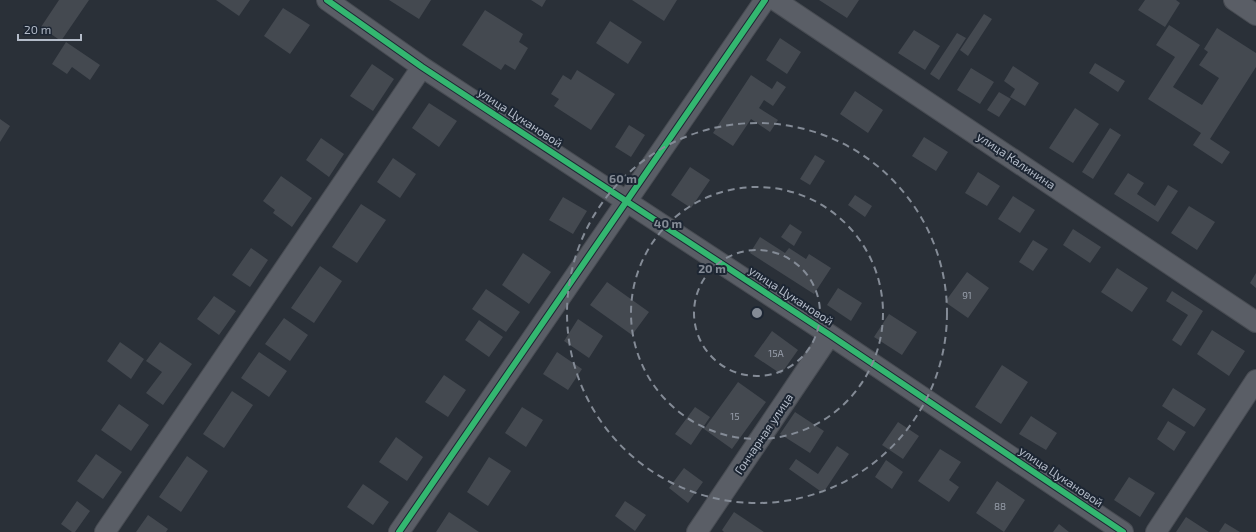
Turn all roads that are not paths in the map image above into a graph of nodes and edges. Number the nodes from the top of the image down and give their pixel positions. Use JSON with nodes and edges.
{"nodes":[{"id":1,"x":327,"y":0,"type":"edge"},
{"id":2,"x":765,"y":0,"type":"edge"},
{"id":3,"x":775,"y":0,"type":"edge"},
{"id":4,"x":1234,"y":0,"type":"edge"},
{"id":5,"x":1256,"y":15,"type":"edge"},
{"id":6,"x":422,"y":67,"type":"junction"},
{"id":7,"x":627,"y":202,"type":"junction"},
{"id":8,"x":1256,"y":322,"type":"edge"},
{"id":9,"x":830,"y":335,"type":"junction"},
{"id":10,"x":1256,"y":380,"type":"edge"},
{"id":11,"x":105,"y":532,"type":"edge"},
{"id":12,"x":399,"y":532,"type":"edge"},
{"id":13,"x":697,"y":532,"type":"edge"},
{"id":14,"x":1123,"y":532,"type":"edge"},
{"id":15,"x":1156,"y":532,"type":"edge"}],
"edges":[{"from":1,"to":6,"type":"street","name":"улица Цукановой"},
{"from":2,"to":7,"type":"street"},
{"from":3,"to":8,"type":"street","name":"улица Калинина"},
{"from":4,"to":5,"type":"street"},
{"from":6,"to":7,"type":"street","name":"улица Цукановой"},
{"from":6,"to":11,"type":"street"},
{"from":7,"to":9,"type":"street","name":"улица Цукановой"},
{"from":7,"to":12,"type":"street"},
{"from":9,"to":13,"type":"street","name":"Гончарная улица"},
{"from":9,"to":14,"type":"street","name":"улица Цукановой"},
{"from":10,"to":15,"type":"street"}]}
